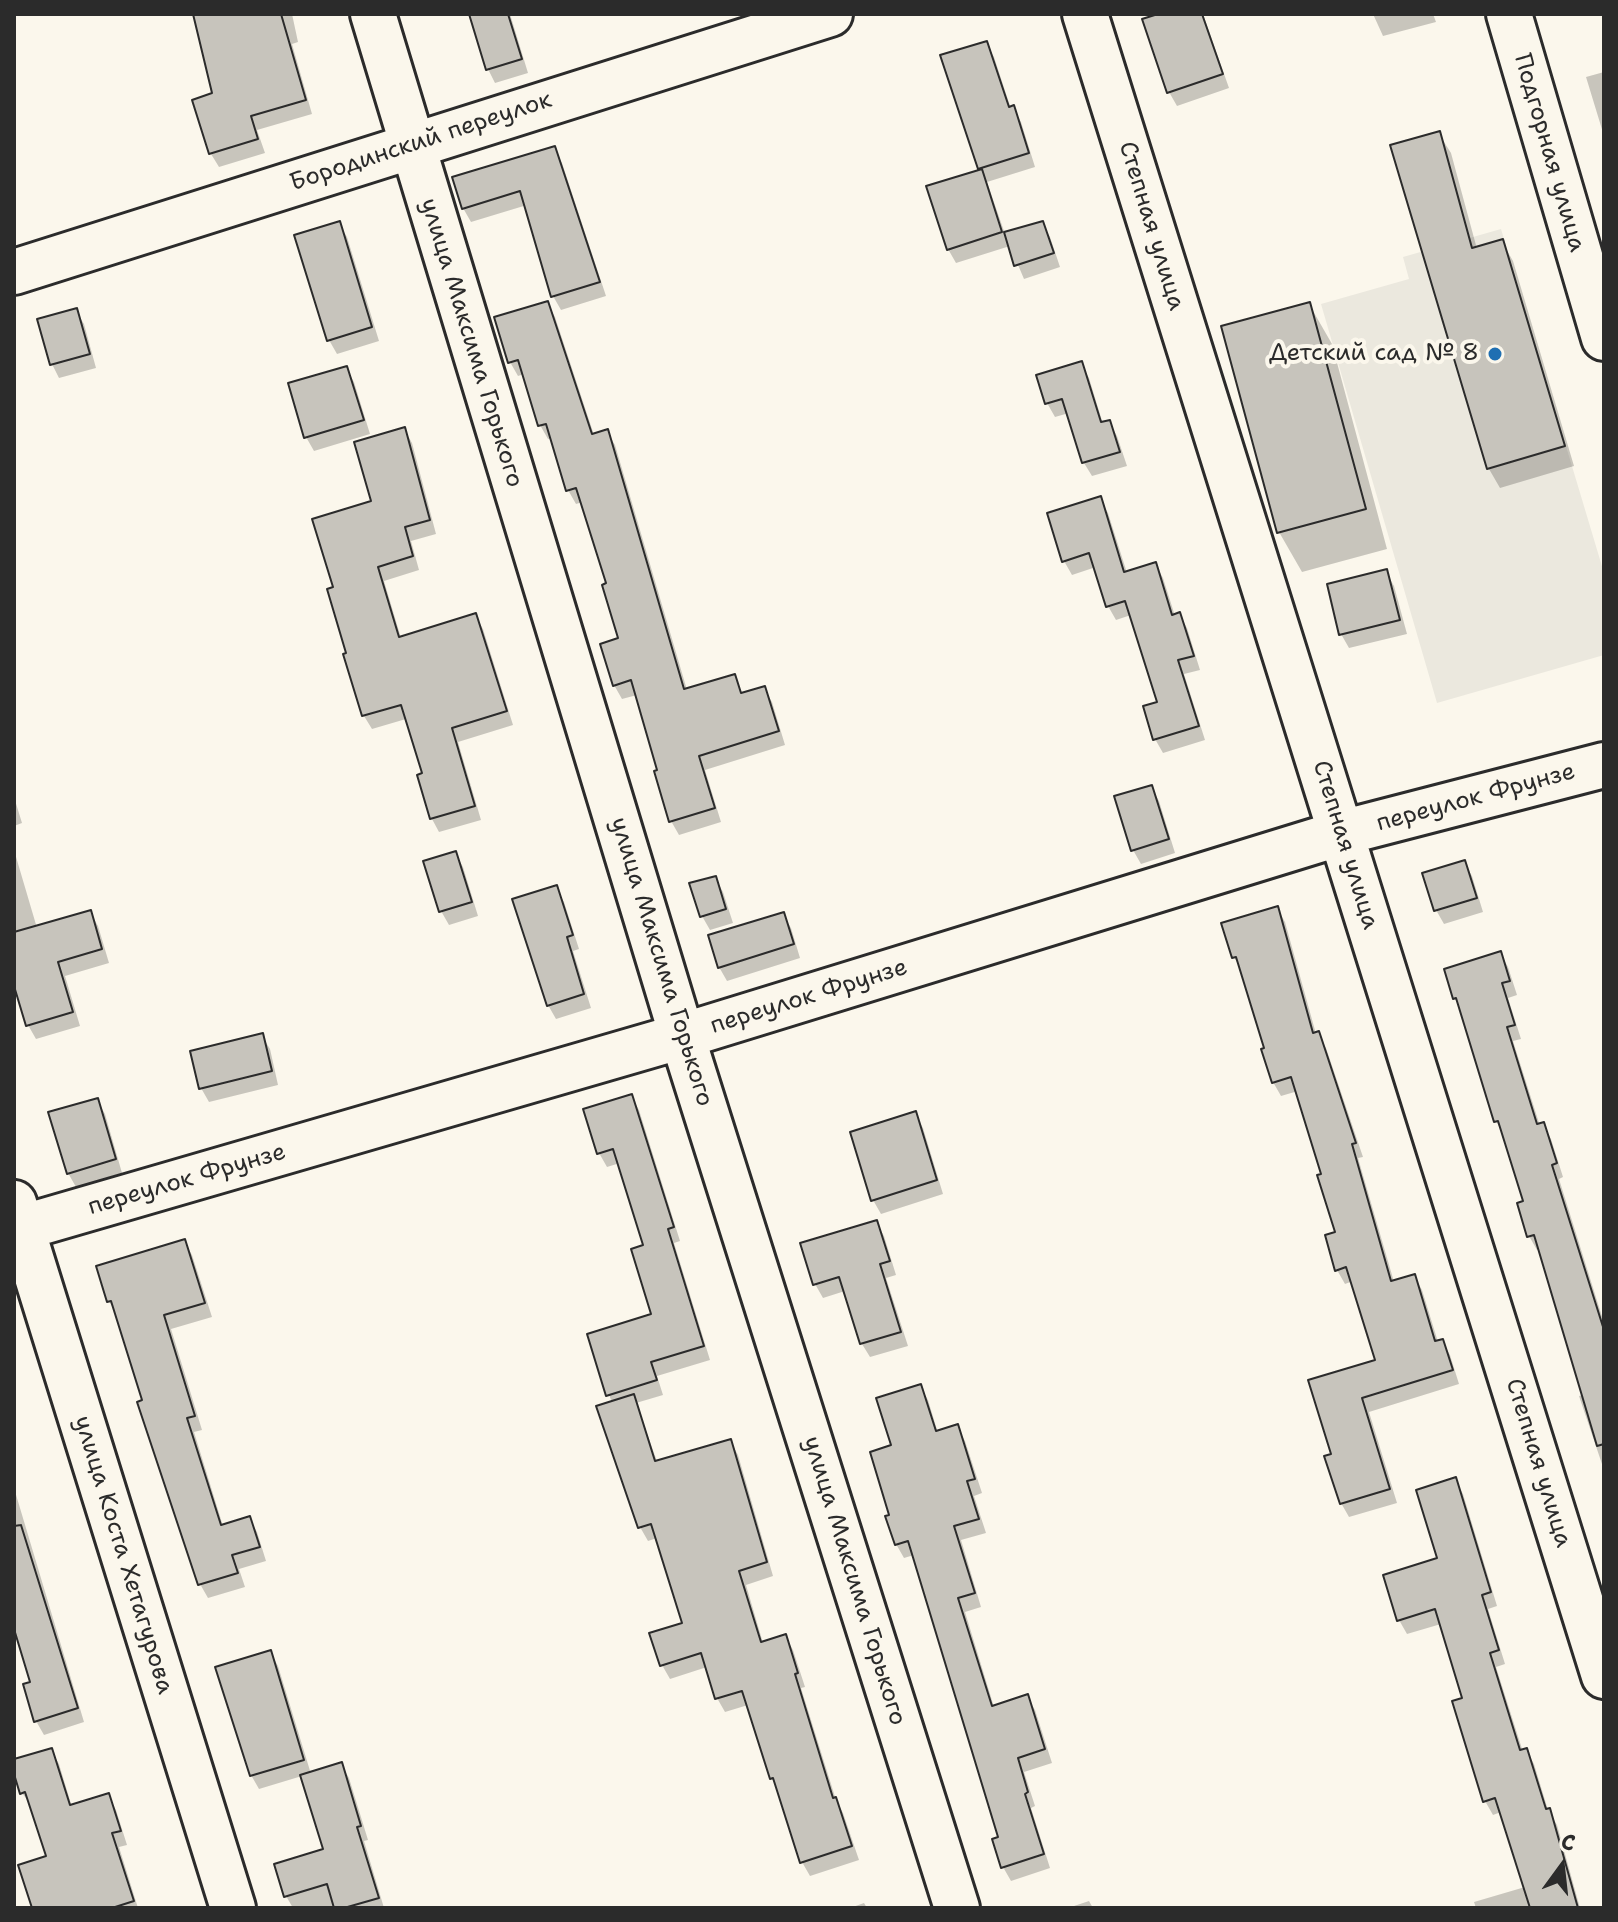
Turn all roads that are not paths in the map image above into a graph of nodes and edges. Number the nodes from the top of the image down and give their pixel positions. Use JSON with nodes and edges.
{"nodes":[{"id":1,"x":373,"y":14,"type":"edge"},
{"id":2,"x":830,"y":14,"type":"edge"},
{"id":3,"x":1085,"y":14,"type":"edge"},
{"id":4,"x":1509,"y":14,"type":"edge"},
{"id":5,"x":411,"y":145,"type":"junction"},
{"id":6,"x":14,"y":272,"type":"edge"},
{"id":7,"x":1604,"y":338,"type":"edge"},
{"id":8,"x":1604,"y":765,"type":"edge"},
{"id":9,"x":1341,"y":833,"type":"junction"},
{"id":10,"x":682,"y":1036,"type":"junction"},
{"id":11,"x":16,"y":1220,"type":"edge"},
{"id":12,"x":1604,"y":1676,"type":"edge"},
{"id":13,"x":233,"y":1908,"type":"edge"},
{"id":14,"x":957,"y":1908,"type":"edge"}],
"edges":[{"from":1,"to":5,"type":"street","name":"улица Максима Горького"},
{"from":2,"to":5,"type":"street","name":"Бородинский переулок"},
{"from":3,"to":9,"type":"street","name":"Степная улица"},
{"from":4,"to":7,"type":"street","name":"Подгорная улица"},
{"from":5,"to":6,"type":"street","name":"Бородинский переулок"},
{"from":5,"to":10,"type":"street","name":"улица Максима Горького"},
{"from":8,"to":9,"type":"street","name":"переулок Фрунзе"},
{"from":9,"to":10,"type":"street","name":"переулок Фрунзе"},
{"from":9,"to":12,"type":"street","name":"Степная улица"},
{"from":10,"to":11,"type":"street","name":"переулок Фрунзе"},
{"from":10,"to":14,"type":"street","name":"улица Максима Горького"},
{"from":11,"to":13,"type":"street","name":"улица Коста Хетагурова"}]}
